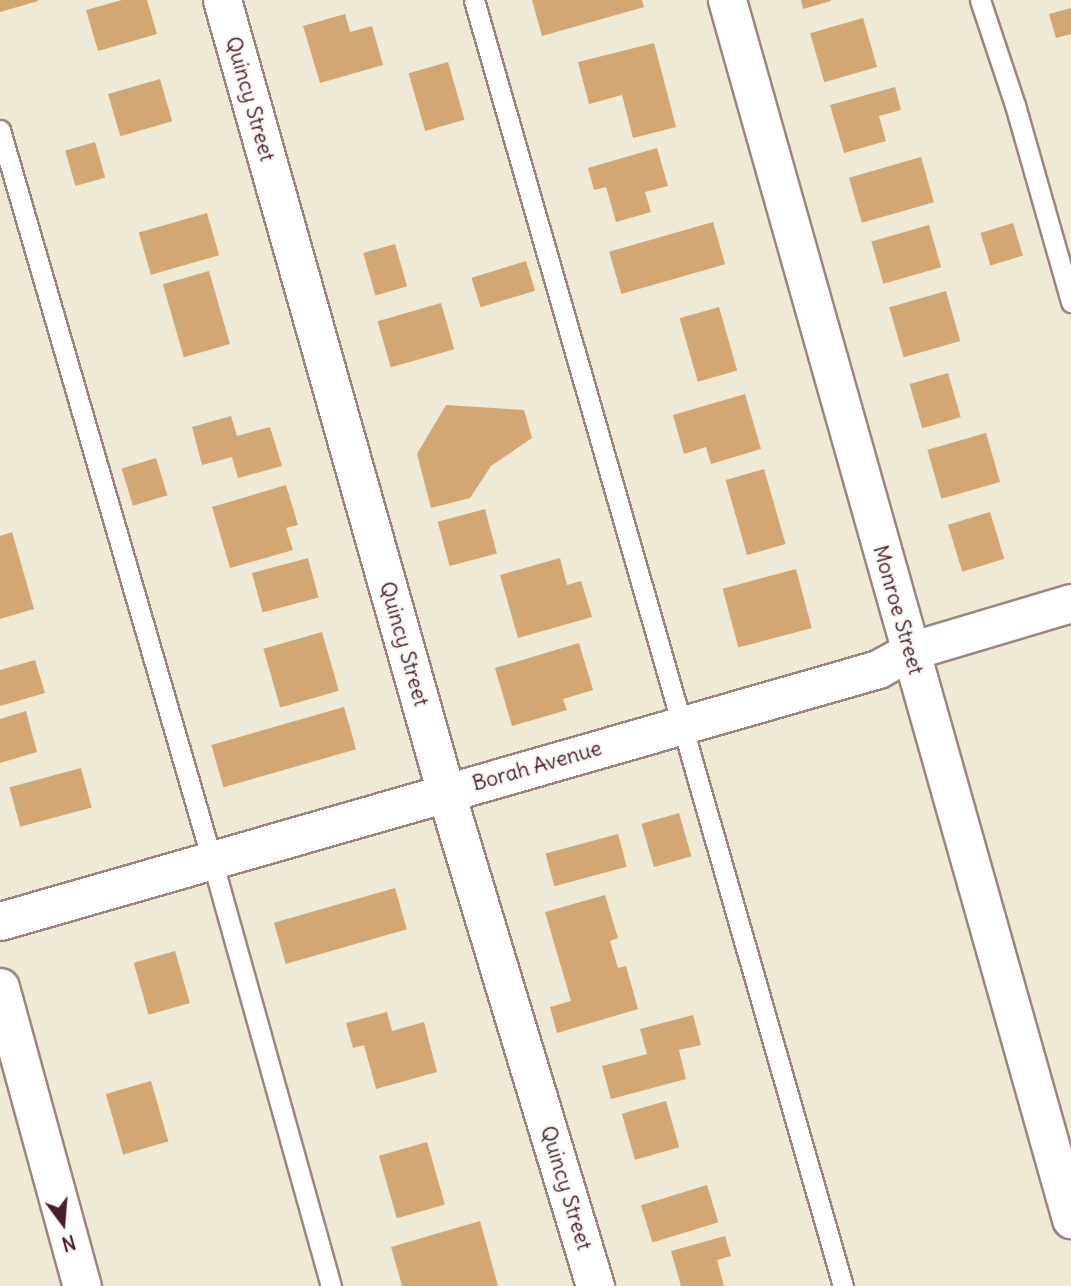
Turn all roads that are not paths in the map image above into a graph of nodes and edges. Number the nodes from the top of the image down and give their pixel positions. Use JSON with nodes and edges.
{"nodes":[{"id":1,"x":222,"y":0,"type":"edge"},
{"id":2,"x":474,"y":0,"type":"edge"},
{"id":3,"x":727,"y":0,"type":"edge"},
{"id":4,"x":980,"y":0,"type":"edge"},
{"id":5,"x":0,"y":130,"type":"edge"},
{"id":6,"x":1071,"y":302,"type":"edge"},
{"id":7,"x":1071,"y":603,"type":"edge"},
{"id":8,"x":910,"y":651,"type":"junction"},
{"id":9,"x":683,"y":725,"type":"junction"},
{"id":10,"x":446,"y":793,"type":"junction"},
{"id":11,"x":212,"y":860,"type":"junction"},
{"id":12,"x":0,"y":921,"type":"edge"},
{"id":13,"x":0,"y":987,"type":"edge"},
{"id":14,"x":1071,"y":1219,"type":"edge"},
{"id":15,"x":82,"y":1286,"type":"edge"},
{"id":16,"x":331,"y":1286,"type":"edge"},
{"id":17,"x":596,"y":1286,"type":"edge"},
{"id":18,"x":843,"y":1286,"type":"edge"}],
"edges":[{"from":1,"to":10,"type":"street","name":"Quincy Street"},
{"from":2,"to":9,"type":"lane"},
{"from":3,"to":8,"type":"street","name":"Monroe Street"},
{"from":4,"to":6,"type":"lane"},
{"from":5,"to":11,"type":"lane"},
{"from":7,"to":8,"type":"street","name":"Borah Avenue"},
{"from":8,"to":9,"type":"street","name":"Borah Avenue"},
{"from":8,"to":14,"type":"street","name":"Monroe Street"},
{"from":9,"to":10,"type":"street","name":"Borah Avenue"},
{"from":9,"to":18,"type":"lane"},
{"from":10,"to":11,"type":"street","name":"Borah Avenue"},
{"from":10,"to":17,"type":"street","name":"Quincy Street"},
{"from":11,"to":12,"type":"street","name":"Borah Avenue"},
{"from":11,"to":16,"type":"lane"},
{"from":13,"to":15,"type":"street"}]}
